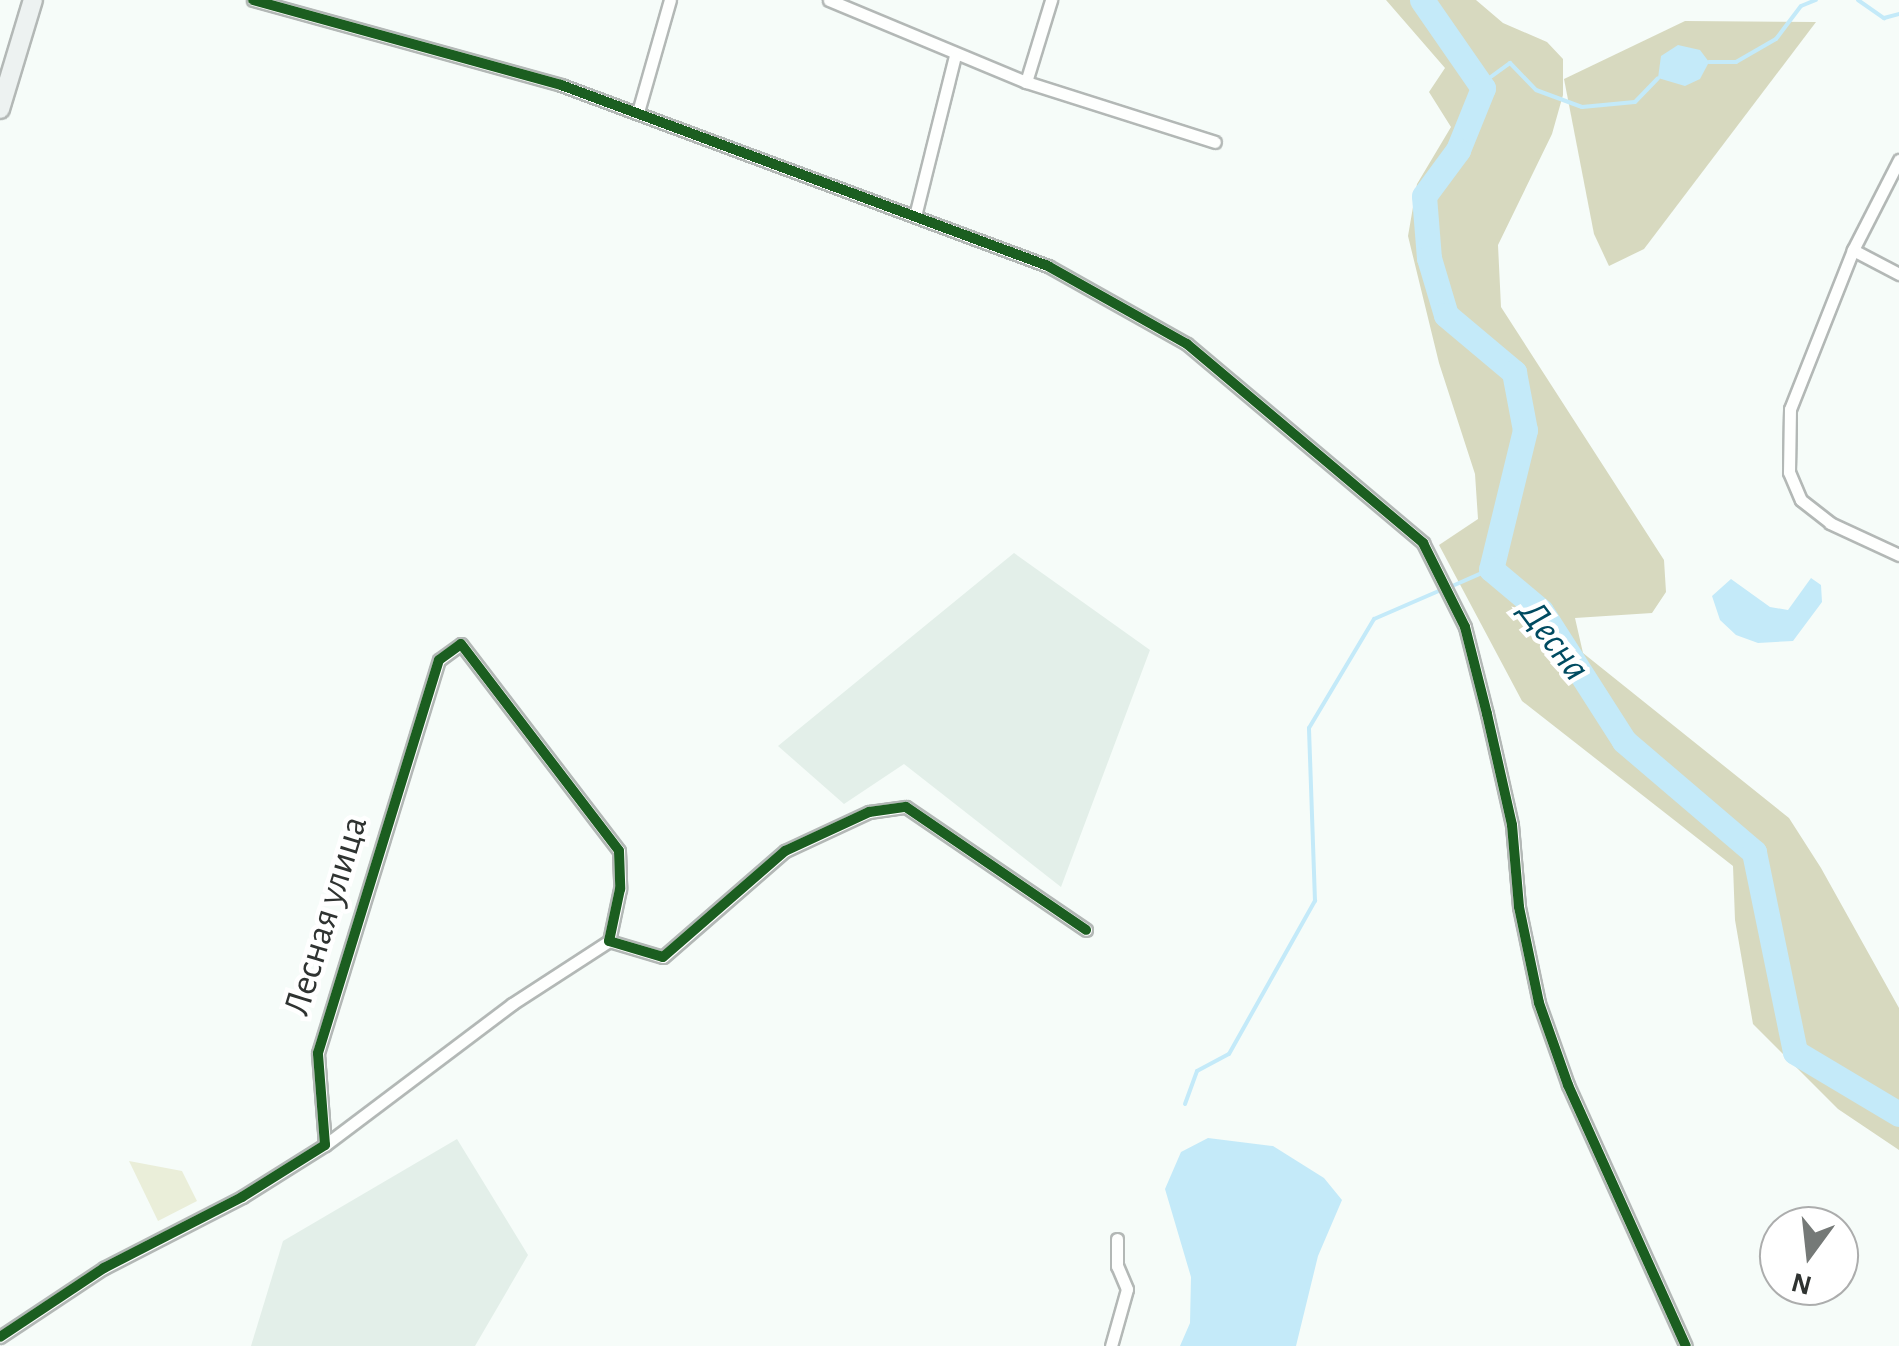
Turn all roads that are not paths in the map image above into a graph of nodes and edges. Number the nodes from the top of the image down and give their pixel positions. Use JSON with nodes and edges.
{"nodes":[{"id":1,"x":32,"y":0,"type":"edge"},
{"id":2,"x":253,"y":0,"type":"edge"},
{"id":3,"x":670,"y":0,"type":"edge"},
{"id":4,"x":829,"y":0,"type":"edge"},
{"id":5,"x":1050,"y":0,"type":"edge"},
{"id":6,"x":955,"y":54,"type":"junction"},
{"id":7,"x":1026,"y":82,"type":"junction"},
{"id":8,"x":0,"y":109,"type":"edge"},
{"id":9,"x":638,"y":112,"type":"junction"},
{"id":10,"x":1215,"y":142,"type":"dead end"},
{"id":11,"x":1899,"y":160,"type":"edge"},
{"id":12,"x":915,"y":216,"type":"junction"},
{"id":13,"x":1854,"y":250,"type":"junction"},
{"id":14,"x":1899,"y":274,"type":"edge"},
{"id":15,"x":1899,"y":555,"type":"edge"},
{"id":16,"x":1086,"y":930,"type":"dead end"},
{"id":17,"x":609,"y":941,"type":"junction"},
{"id":18,"x":324,"y":1145,"type":"junction"},
{"id":19,"x":1117,"y":1238,"type":"dead end"},
{"id":20,"x":0,"y":1337,"type":"edge"},
{"id":21,"x":1111,"y":1346,"type":"edge"},
{"id":22,"x":1686,"y":1346,"type":"edge"}],
"edges":[{"from":1,"to":8,"type":"street"},
{"from":2,"to":9,"type":"street"},
{"from":3,"to":9,"type":"street"},
{"from":4,"to":6,"type":"street"},
{"from":5,"to":7,"type":"street"},
{"from":6,"to":7,"type":"street"},
{"from":6,"to":12,"type":"street"},
{"from":7,"to":10,"type":"street"},
{"from":9,"to":12,"type":"street"},
{"from":11,"to":13,"type":"street"},
{"from":12,"to":22,"type":"street"},
{"from":13,"to":14,"type":"street"},
{"from":13,"to":15,"type":"street"},
{"from":16,"to":17,"type":"street"},
{"from":17,"to":18,"type":"street"},
{"from":17,"to":18,"type":"street","name":"Лесная улица"},
{"from":18,"to":20,"type":"street"},
{"from":19,"to":21,"type":"street"}]}
